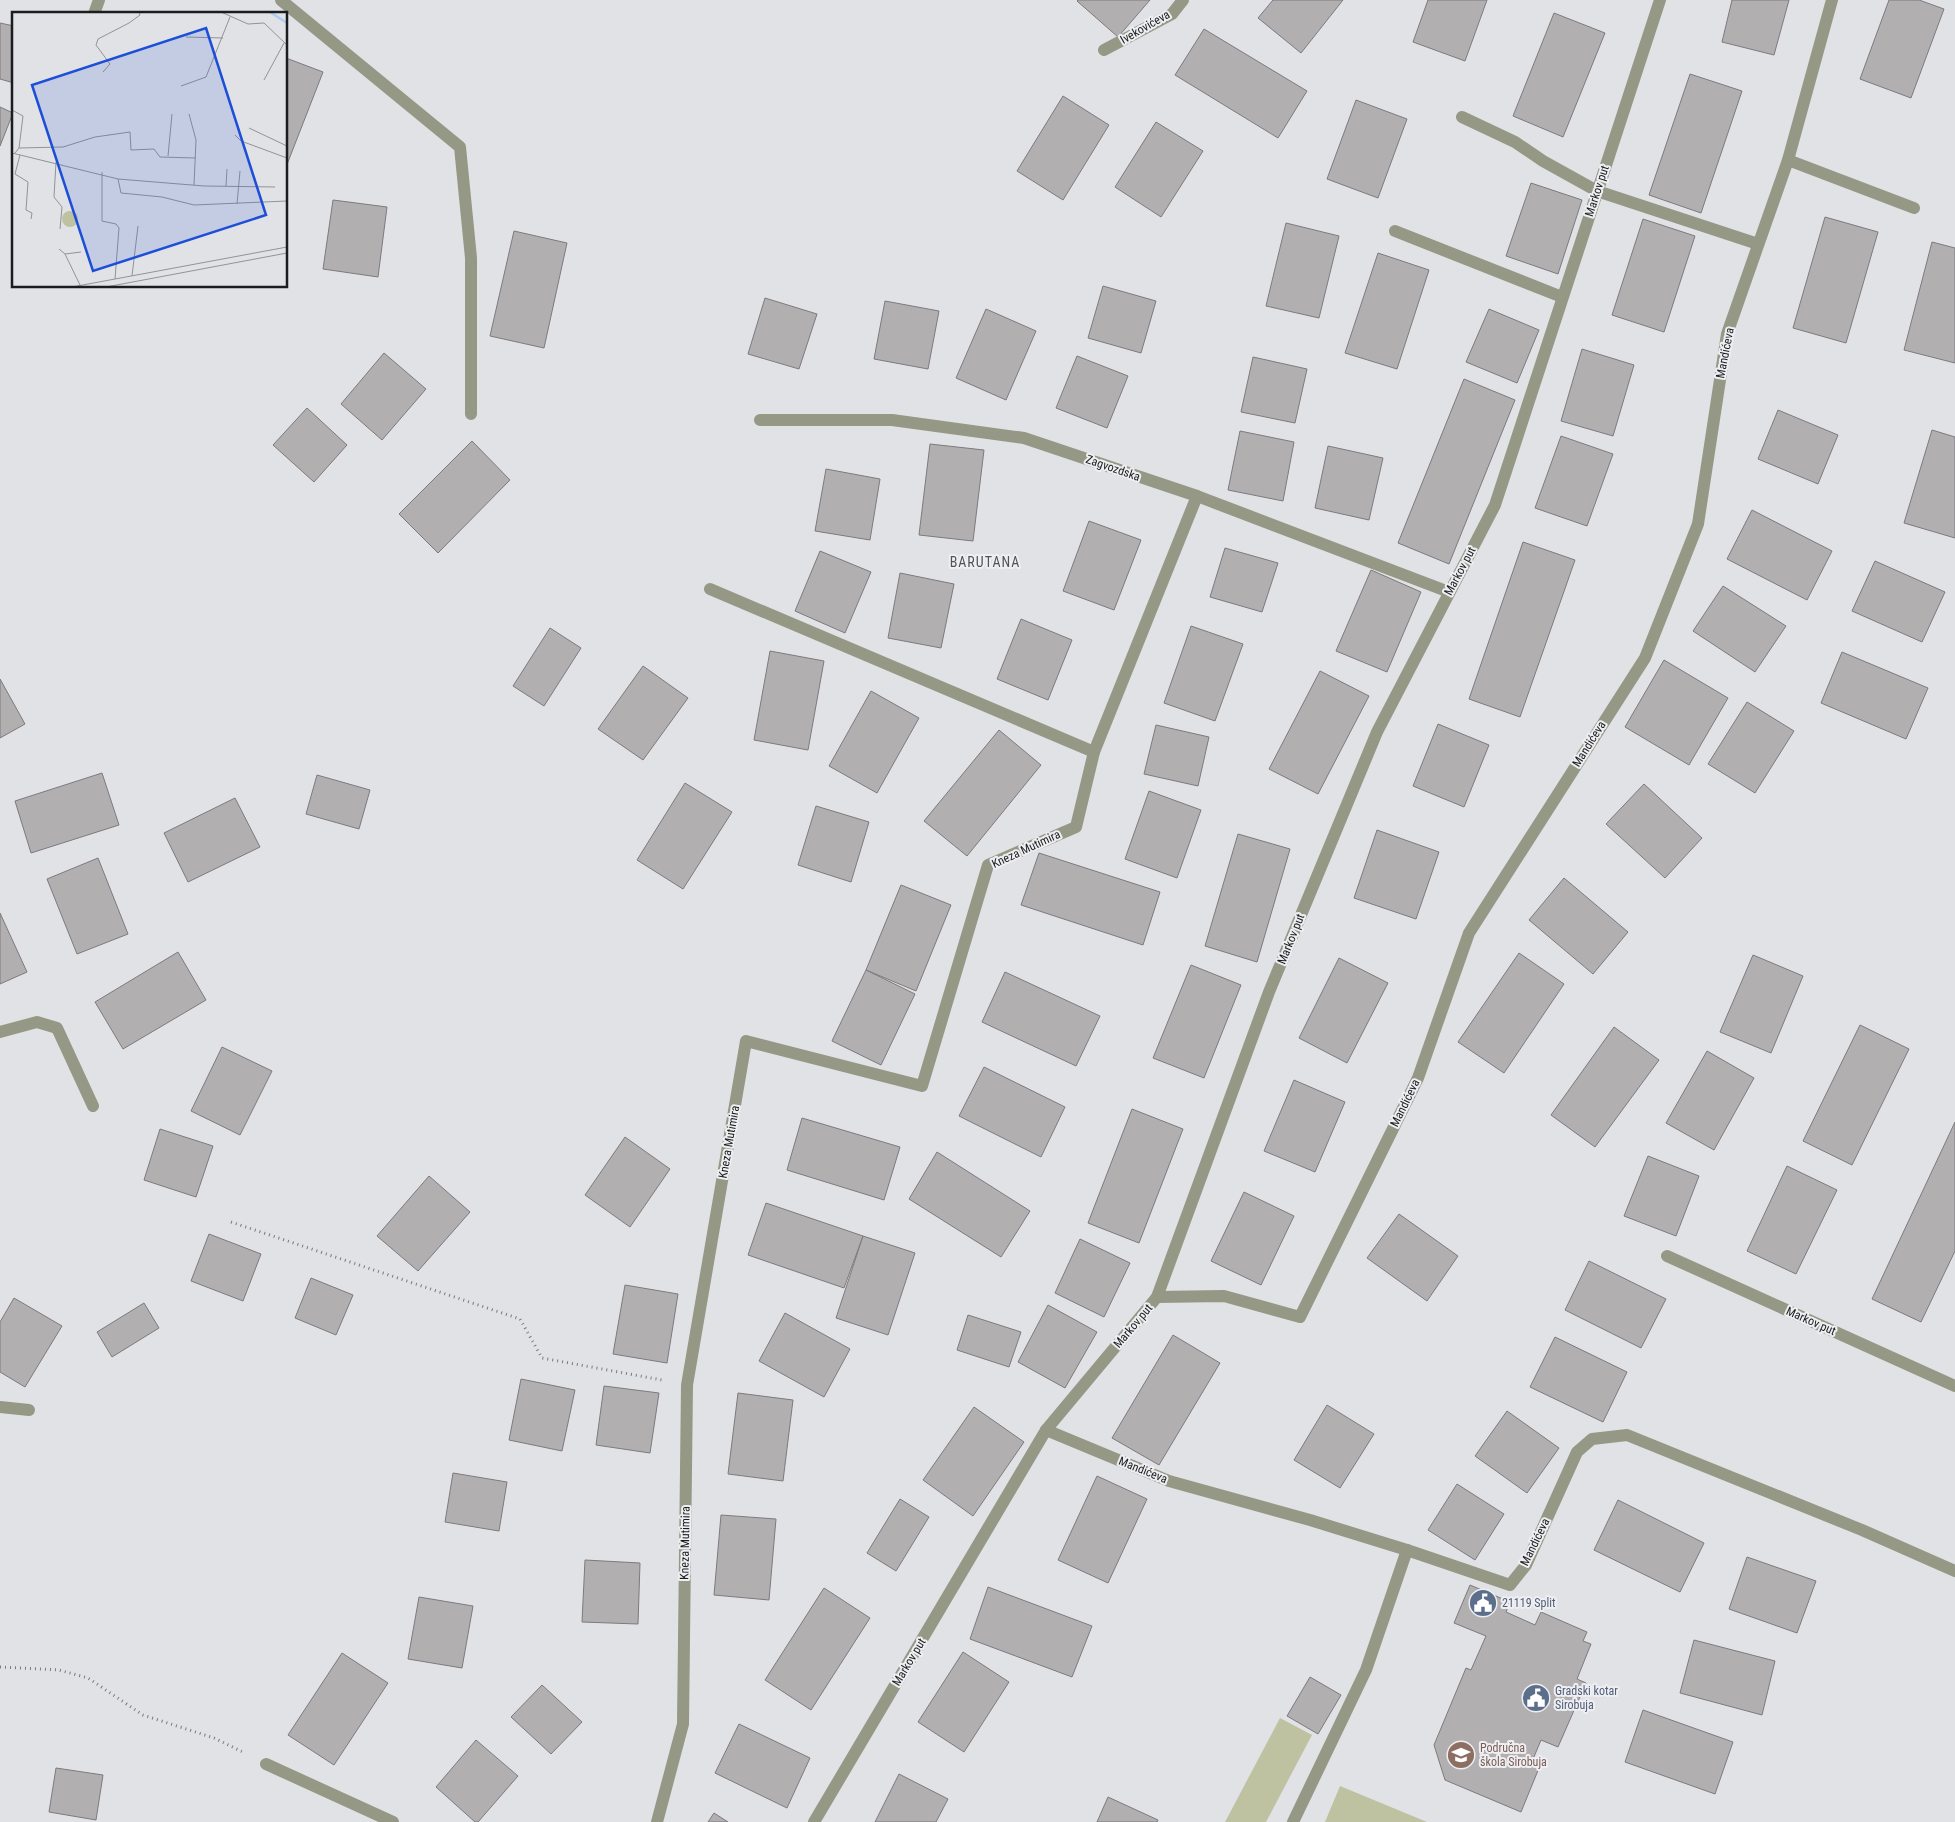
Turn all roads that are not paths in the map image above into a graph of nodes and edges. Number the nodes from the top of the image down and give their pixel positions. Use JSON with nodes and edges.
{"nodes":[{"id":1,"x":99,"y":0,"type":"edge"},
{"id":2,"x":280,"y":0,"type":"edge"},
{"id":3,"x":1183,"y":0,"type":"edge"},
{"id":4,"x":1660,"y":0,"type":"edge"},
{"id":5,"x":1832,"y":0,"type":"edge"},
{"id":6,"x":95,"y":12,"type":"edge"},
{"id":7,"x":1104,"y":50,"type":"dead end"},
{"id":8,"x":1462,"y":117,"type":"dead end"},
{"id":9,"x":1788,"y":160,"type":"junction"},
{"id":10,"x":1597,"y":190,"type":"junction"},
{"id":11,"x":1914,"y":208,"type":"dead end"},
{"id":12,"x":1395,"y":231,"type":"dead end"},
{"id":13,"x":1758,"y":244,"type":"junction"},
{"id":14,"x":1562,"y":297,"type":"junction"},
{"id":15,"x":471,"y":414,"type":"dead end"},
{"id":16,"x":760,"y":420,"type":"dead end"},
{"id":17,"x":1197,"y":496,"type":"junction"},
{"id":18,"x":710,"y":589,"type":"dead end"},
{"id":19,"x":1449,"y":592,"type":"junction"},
{"id":20,"x":1094,"y":752,"type":"junction"},
{"id":21,"x":0,"y":1032,"type":"edge"},
{"id":22,"x":93,"y":1106,"type":"dead end"},
{"id":23,"x":1666,"y":1256,"type":"dead end"},
{"id":24,"x":1157,"y":1297,"type":"junction"},
{"id":25,"x":1955,"y":1386,"type":"edge"},
{"id":26,"x":0,"y":1407,"type":"edge"},
{"id":27,"x":29,"y":1410,"type":"dead end"},
{"id":28,"x":1046,"y":1430,"type":"junction"},
{"id":29,"x":1407,"y":1550,"type":"junction"},
{"id":30,"x":1955,"y":1571,"type":"edge"},
{"id":31,"x":266,"y":1764,"type":"road end"},
{"id":32,"x":393,"y":1822,"type":"edge"},
{"id":33,"x":657,"y":1822,"type":"edge"},
{"id":34,"x":814,"y":1822,"type":"edge"},
{"id":35,"x":1294,"y":1822,"type":"edge"}],
"edges":[{"from":1,"to":6,"type":"street"},
{"from":2,"to":15,"type":"street"},
{"from":3,"to":7,"type":"street","name":"Ivekovićeva"},
{"from":4,"to":10,"type":"street","name":"Markov put"},
{"from":5,"to":9,"type":"street","name":"Mandićeva"},
{"from":8,"to":10,"type":"street"},
{"from":9,"to":11,"type":"street"},
{"from":9,"to":13,"type":"street","name":"Mandićeva"},
{"from":10,"to":13,"type":"street"},
{"from":10,"to":14,"type":"street","name":"Markov put"},
{"from":12,"to":14,"type":"street"},
{"from":13,"to":24,"type":"street","name":"Mandićeva"},
{"from":14,"to":19,"type":"street","name":"Markov put"},
{"from":16,"to":17,"type":"street","name":"Zagvozdska"},
{"from":17,"to":19,"type":"street","name":"Zagvozdska"},
{"from":17,"to":20,"type":"street","name":"Kneza Mutimira"},
{"from":18,"to":20,"type":"street"},
{"from":19,"to":24,"type":"street","name":"Markov put"},
{"from":20,"to":33,"type":"street","name":"Kneza Mutimira"},
{"from":21,"to":22,"type":"street"},
{"from":23,"to":25,"type":"street","name":"Markov put"},
{"from":24,"to":28,"type":"street","name":"Markov put"},
{"from":26,"to":27,"type":"street"},
{"from":28,"to":29,"type":"street","name":"Mandićeva"},
{"from":28,"to":34,"type":"street","name":"Markov put"},
{"from":29,"to":30,"type":"street","name":"Mandićeva"},
{"from":29,"to":35,"type":"street"},
{"from":31,"to":32,"type":"street"}]}
